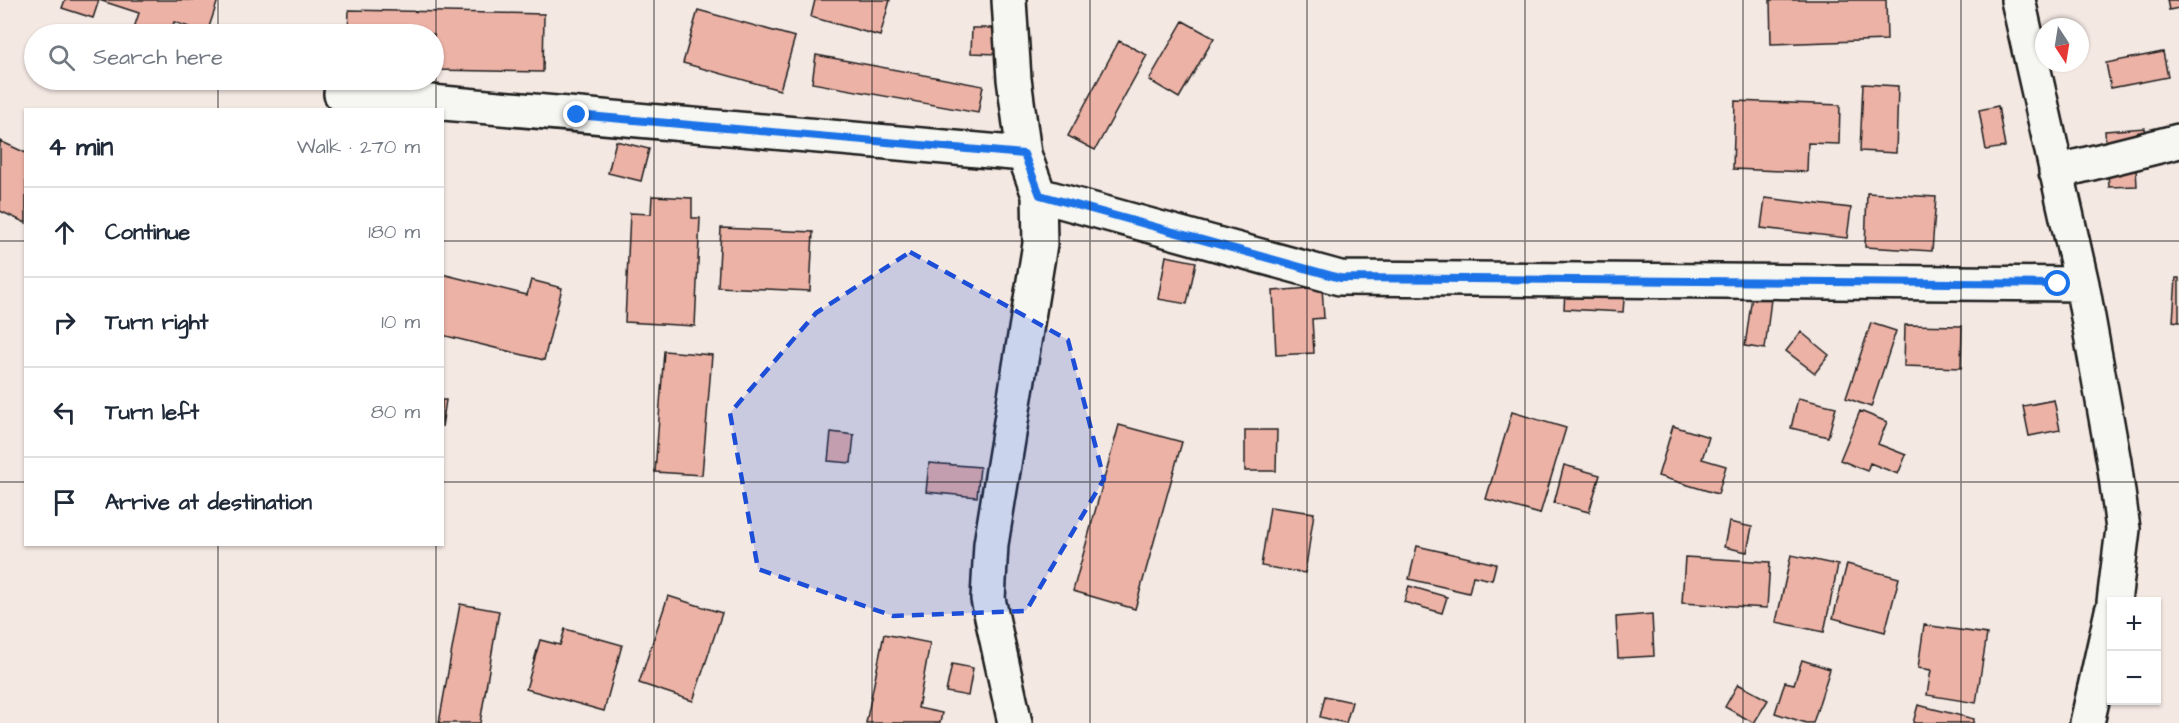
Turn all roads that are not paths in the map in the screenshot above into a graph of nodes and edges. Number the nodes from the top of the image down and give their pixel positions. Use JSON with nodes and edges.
{"nodes":[{"id":1,"x":1010,"y":0,"type":"edge"},
{"id":2,"x":2018,"y":0,"type":"edge"},
{"id":3,"x":341,"y":94,"type":"dead end"},
{"id":4,"x":2179,"y":141,"type":"edge"},
{"id":5,"x":1024,"y":154,"type":"junction"},
{"id":6,"x":2056,"y":172,"type":"junction"},
{"id":7,"x":1040,"y":195,"type":"junction"},
{"id":8,"x":2082,"y":285,"type":"junction"},
{"id":9,"x":2115,"y":597,"type":"edge"},
{"id":10,"x":2107,"y":633,"type":"edge"},
{"id":11,"x":1015,"y":723,"type":"edge"},
{"id":12,"x":2086,"y":723,"type":"edge"}],
"edges":[{"from":1,"to":5,"type":"street"},
{"from":2,"to":6,"type":"street"},
{"from":3,"to":5,"type":"street"},
{"from":4,"to":6,"type":"street"},
{"from":5,"to":7,"type":"street"},
{"from":6,"to":8,"type":"street"},
{"from":7,"to":8,"type":"street"},
{"from":7,"to":11,"type":"street"},
{"from":8,"to":9,"type":"street"},
{"from":10,"to":12,"type":"street"}]}
